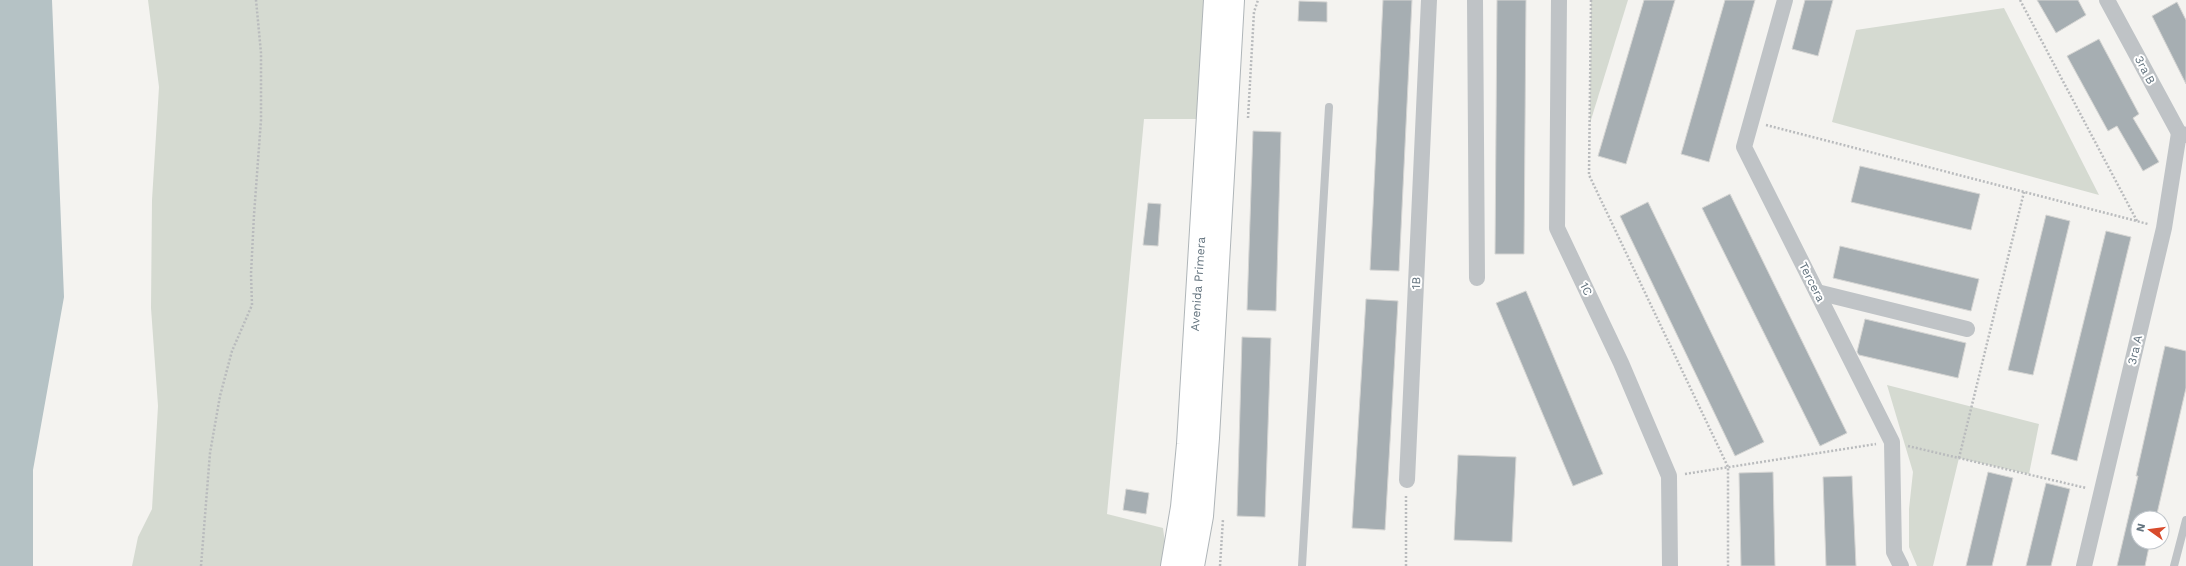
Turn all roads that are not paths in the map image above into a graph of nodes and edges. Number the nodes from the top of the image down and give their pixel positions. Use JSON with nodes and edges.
{"nodes":[{"id":1,"x":1215,"y":0,"type":"edge"},
{"id":2,"x":1233,"y":0,"type":"edge"},
{"id":3,"x":1429,"y":0,"type":"edge"},
{"id":4,"x":1475,"y":0,"type":"edge"},
{"id":5,"x":1559,"y":0,"type":"edge"},
{"id":6,"x":1786,"y":0,"type":"edge"},
{"id":7,"x":2107,"y":0,"type":"edge"},
{"id":8,"x":1329,"y":107,"type":"dead end"},
{"id":9,"x":2182,"y":134,"type":"edge"},
{"id":10,"x":1477,"y":278,"type":"dead end"},
{"id":11,"x":1817,"y":292,"type":"junction"},
{"id":12,"x":1967,"y":329,"type":"dead end"},
{"id":13,"x":1407,"y":480,"type":"road end"},
{"id":14,"x":2186,"y":520,"type":"edge"},
{"id":15,"x":1179,"y":566,"type":"edge"},
{"id":16,"x":1302,"y":566,"type":"edge"},
{"id":17,"x":1670,"y":566,"type":"edge"},
{"id":18,"x":1901,"y":566,"type":"edge"},
{"id":19,"x":2084,"y":566,"type":"edge"},
{"id":20,"x":2174,"y":566,"type":"edge"}],
"edges":[{"from":1,"to":15,"type":"street","name":"Avenida Primera"},
{"from":2,"to":15,"type":"street","name":"Avenida Primera"},
{"from":3,"to":13,"type":"street","name":"1B"},
{"from":4,"to":10,"type":"street"},
{"from":5,"to":17,"type":"street","name":"1C"},
{"from":6,"to":11,"type":"street","name":"Tercera"},
{"from":7,"to":9,"type":"street","name":"3ra B"},
{"from":8,"to":16,"type":"lane"},
{"from":9,"to":19,"type":"street","name":"3ra A"},
{"from":11,"to":12,"type":"street"},
{"from":11,"to":18,"type":"street","name":"Tercera"},
{"from":14,"to":20,"type":"lane"}]}
